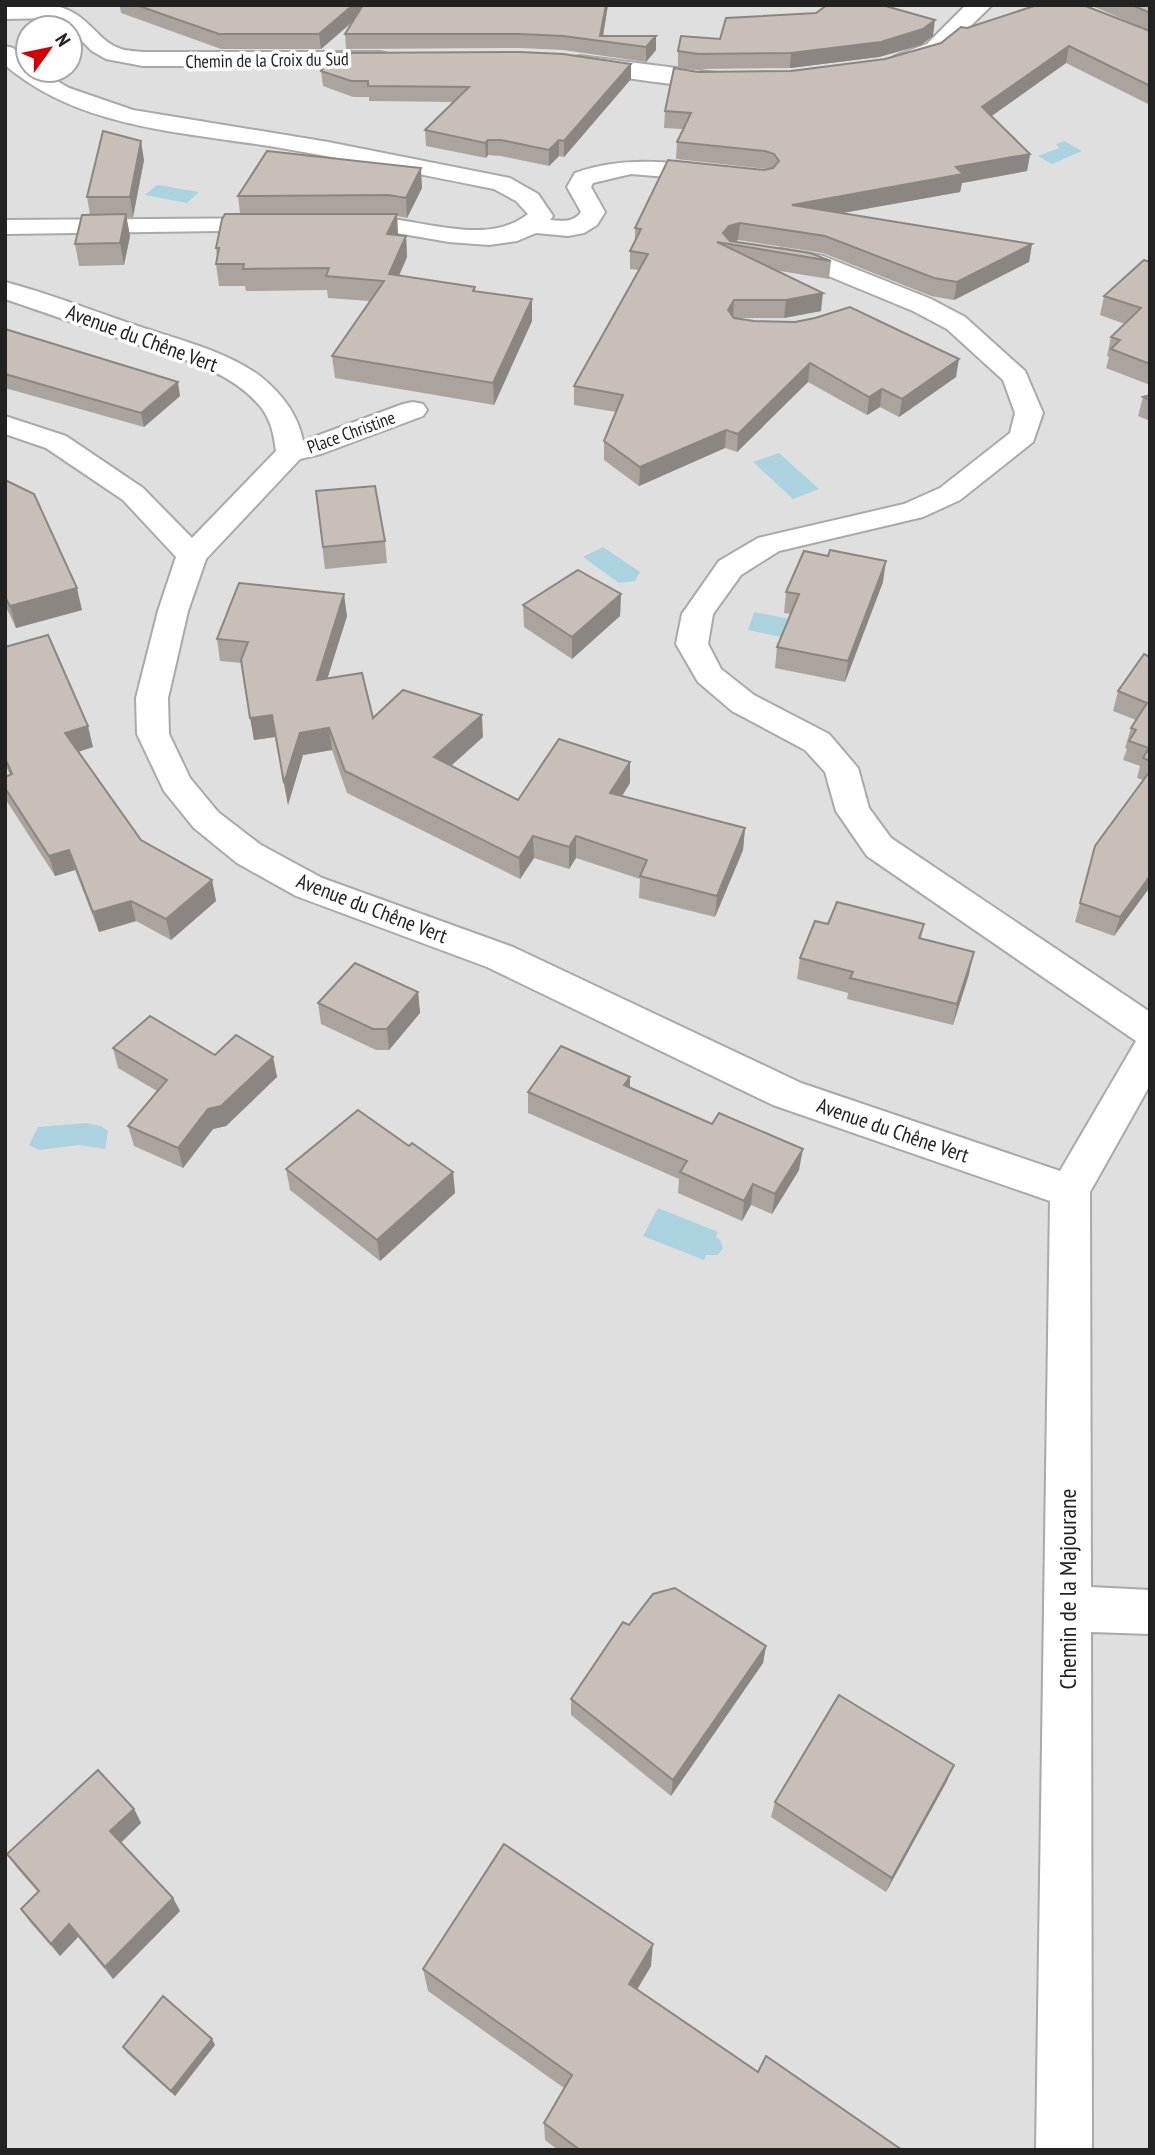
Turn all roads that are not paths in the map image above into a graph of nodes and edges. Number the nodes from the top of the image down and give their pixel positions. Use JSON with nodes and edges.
{"nodes":[{"id":1,"x":982,"y":5,"type":"edge"},
{"id":2,"x":5,"y":13,"type":"edge"},
{"id":3,"x":395,"y":59,"type":"edge"},
{"id":4,"x":563,"y":61,"type":"edge"},
{"id":5,"x":882,"y":66,"type":"edge"},
{"id":6,"x":742,"y":80,"type":"edge"},
{"id":7,"x":34,"y":84,"type":"edge"},
{"id":8,"x":48,"y":84,"type":"edge"},
{"id":9,"x":19,"y":87,"type":"dead end"},
{"id":10,"x":736,"y":176,"type":"edge"},
{"id":11,"x":294,"y":225,"type":"edge"},
{"id":12,"x":321,"y":225,"type":"edge"},
{"id":13,"x":534,"y":225,"type":"junction"},
{"id":14,"x":5,"y":227,"type":"edge"},
{"id":15,"x":751,"y":253,"type":"edge"},
{"id":16,"x":881,"y":288,"type":"junction"},
{"id":17,"x":5,"y":290,"type":"edge"},
{"id":18,"x":856,"y":308,"type":"edge"},
{"id":19,"x":413,"y":410,"type":"dead end"},
{"id":20,"x":5,"y":424,"type":"edge"},
{"id":21,"x":289,"y":453,"type":"junction"},
{"id":22,"x":192,"y":556,"type":"junction"},
{"id":23,"x":1150,"y":1031,"type":"edge"},
{"id":24,"x":1150,"y":1050,"type":"edge"},
{"id":25,"x":1070,"y":1191,"type":"junction"},
{"id":26,"x":1067,"y":1608,"type":"junction"},
{"id":27,"x":1150,"y":1612,"type":"edge"},
{"id":28,"x":1064,"y":2150,"type":"edge"}],
"edges":[{"from":1,"to":5,"type":"street"},
{"from":2,"to":3,"type":"street","name":"Chemin de la Croix du Sud"},
{"from":4,"to":6,"type":"street"},
{"from":7,"to":9,"type":"street"},
{"from":8,"to":13,"type":"street"},
{"from":10,"to":13,"type":"street"},
{"from":11,"to":14,"type":"street"},
{"from":12,"to":13,"type":"street"},
{"from":15,"to":16,"type":"street"},
{"from":16,"to":18,"type":"street"},
{"from":16,"to":23,"type":"street"},
{"from":17,"to":21,"type":"street","name":"Avenue du Chêne Vert"},
{"from":19,"to":21,"type":"street","name":"Place Christine"},
{"from":20,"to":22,"type":"street"},
{"from":21,"to":22,"type":"street","name":"Avenue du Chêne Vert"},
{"from":22,"to":25,"type":"street","name":"Avenue du Chêne Vert"},
{"from":24,"to":25,"type":"street","name":"Chemin de la Majourane"},
{"from":25,"to":26,"type":"street","name":"Chemin de la Majourane"},
{"from":26,"to":27,"type":"street"},
{"from":26,"to":28,"type":"street","name":"Chemin de la Majourane"}]}
